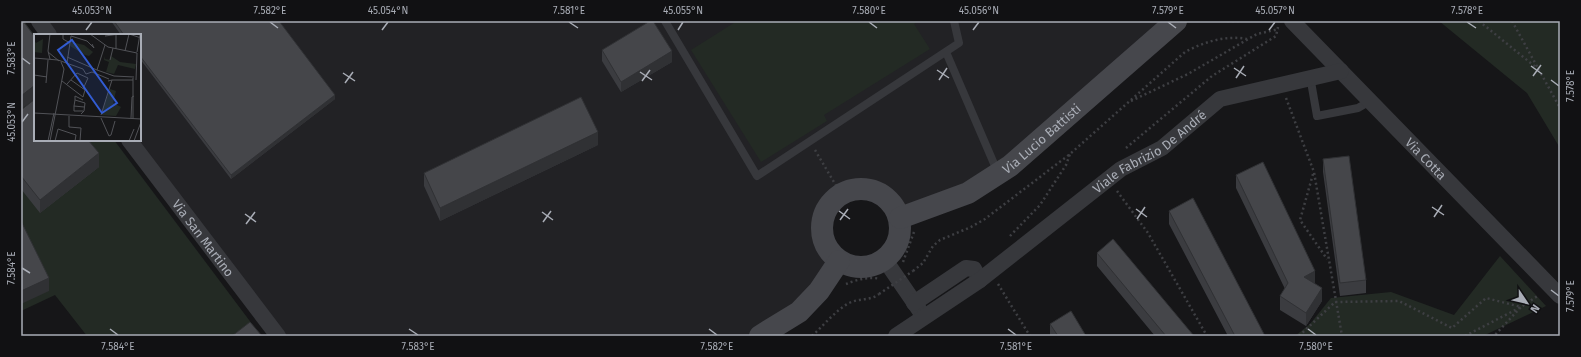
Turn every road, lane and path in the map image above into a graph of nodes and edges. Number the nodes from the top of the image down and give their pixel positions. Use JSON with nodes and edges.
{"nodes":[{"id":1,"x":39,"y":21,"type":"edge"},
{"id":2,"x":666,"y":21,"type":"edge"},
{"id":3,"x":954,"y":21,"type":"edge"},
{"id":4,"x":1228,"y":21,"type":"edge"},
{"id":5,"x":1241,"y":21,"type":"edge"},
{"id":6,"x":1479,"y":21,"type":"edge"},
{"id":7,"x":1512,"y":21,"type":"edge"},
{"id":8,"x":1170,"y":24,"type":"edge"},
{"id":9,"x":1295,"y":24,"type":"edge"},
{"id":10,"x":48,"y":34,"type":"edge"},
{"id":11,"x":1247,"y":40,"type":"junction"},
{"id":12,"x":946,"y":52,"type":"junction"},
{"id":13,"x":1539,"y":69,"type":"junction"},
{"id":14,"x":1341,"y":71,"type":"junction"},
{"id":15,"x":1310,"y":77,"type":"junction"},
{"id":16,"x":1281,"y":85,"type":"junction"},
{"id":17,"x":1370,"y":101,"type":"junction"},
{"id":18,"x":1128,"y":102,"type":"junction"},
{"id":19,"x":1560,"y":108,"type":"edge"},
{"id":20,"x":130,"y":141,"type":"edge"},
{"id":21,"x":810,"y":141,"type":"junction"},
{"id":22,"x":1070,"y":154,"type":"junction"},
{"id":23,"x":1314,"y":172,"type":"junction"},
{"id":24,"x":998,"y":173,"type":"junction"},
{"id":25,"x":1108,"y":179,"type":"junction"},
{"id":26,"x":841,"y":194,"type":"junction"},
{"id":27,"x":900,"y":218,"type":"junction"},
{"id":28,"x":1007,"y":259,"type":"junction"},
{"id":29,"x":885,"y":260,"type":"junction"},
{"id":30,"x":1328,"y":260,"type":"junction"},
{"id":31,"x":839,"y":261,"type":"junction"},
{"id":32,"x":985,"y":276,"type":"junction"},
{"id":33,"x":887,"y":285,"type":"dead end"},
{"id":34,"x":1557,"y":288,"type":"edge"},
{"id":35,"x":890,"y":290,"type":"dead end"},
{"id":36,"x":1335,"y":302,"type":"junction"},
{"id":37,"x":914,"y":303,"type":"junction"},
{"id":38,"x":1520,"y":307,"type":"junction"},
{"id":39,"x":925,"y":317,"type":"junction"},
{"id":40,"x":278,"y":336,"type":"edge"},
{"id":41,"x":760,"y":336,"type":"edge"},
{"id":42,"x":812,"y":336,"type":"edge"},
{"id":43,"x":896,"y":336,"type":"edge"},
{"id":44,"x":1030,"y":336,"type":"edge"},
{"id":45,"x":1207,"y":336,"type":"edge"},
{"id":46,"x":1299,"y":336,"type":"edge"},
{"id":47,"x":1342,"y":336,"type":"edge"},
{"id":48,"x":1465,"y":336,"type":"edge"},
{"id":49,"x":1494,"y":336,"type":"edge"}],
"edges":[{"from":1,"to":10,"type":"street"},
{"from":2,"to":21,"type":"lane"},
{"from":3,"to":12,"type":"lane"},
{"from":4,"to":5,"type":"path"},
{"from":6,"to":13,"type":"path"},
{"from":7,"to":13,"type":"path"},
{"from":8,"to":24,"type":"street","name":"Via Lucio Battisti"},
{"from":9,"to":11,"type":"path"},
{"from":9,"to":14,"type":"street","name":"Via Cotta"},
{"from":11,"to":18,"type":"path"},
{"from":11,"to":18,"type":"path"},
{"from":12,"to":21,"type":"lane"},
{"from":12,"to":24,"type":"lane"},
{"from":13,"to":19,"type":"path"},
{"from":14,"to":15,"type":"street","name":"Viale Fabrizio De André"},
{"from":14,"to":17,"type":"street","name":"Via Cotta"},
{"from":15,"to":16,"type":"street","name":"Viale Fabrizio De André"},
{"from":15,"to":17,"type":"lane"},
{"from":16,"to":23,"type":"path"},
{"from":16,"to":25,"type":"street","name":"Viale Fabrizio De André"},
{"from":17,"to":34,"type":"street","name":"Via Cotta"},
{"from":18,"to":22,"type":"path"},
{"from":20,"to":40,"type":"street","name":"Via San Martino"},
{"from":21,"to":26,"type":"path"},
{"from":22,"to":28,"type":"path"},
{"from":22,"to":42,"type":"path","bridge":true},
{"from":23,"to":30,"type":"path"},
{"from":23,"to":30,"type":"path"},
{"from":24,"to":27,"type":"street","name":"Via Lucio Battisti"},
{"from":25,"to":28,"type":"street","name":"Viale Fabrizio De André"},
{"from":25,"to":45,"type":"path"},
{"from":26,"to":27,"type":"street"},
{"from":26,"to":31,"type":"street"},
{"from":27,"to":29,"type":"street"},
{"from":28,"to":32,"type":"street","name":"Viale Fabrizio De André"},
{"from":29,"to":31,"type":"street"},
{"from":29,"to":37,"type":"street"},
{"from":30,"to":36,"type":"path"},
{"from":31,"to":41,"type":"street"},
{"from":32,"to":37,"type":"street"},
{"from":32,"to":39,"type":"street","name":"Viale Fabrizio De André"},
{"from":32,"to":44,"type":"path"},
{"from":33,"to":35,"type":"path"},
{"from":34,"to":38,"type":"path"},
{"from":36,"to":38,"type":"path"},
{"from":36,"to":46,"type":"path"},
{"from":36,"to":47,"type":"path"},
{"from":37,"to":39,"type":"street"},
{"from":38,"to":48,"type":"path"},
{"from":38,"to":49,"type":"path"},
{"from":39,"to":43,"type":"street","name":"Viale Fabrizio De André"}]}
